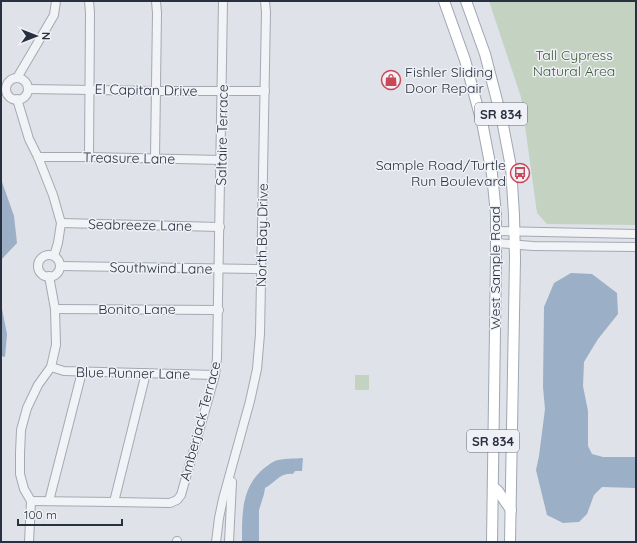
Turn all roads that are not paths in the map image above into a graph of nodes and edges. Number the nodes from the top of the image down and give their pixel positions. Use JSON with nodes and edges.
{"nodes":[{"id":1,"x":56,"y":1,"type":"edge"},
{"id":2,"x":89,"y":1,"type":"edge"},
{"id":3,"x":156,"y":1,"type":"edge"},
{"id":4,"x":224,"y":1,"type":"edge"},
{"id":5,"x":265,"y":1,"type":"edge"},
{"id":6,"x":444,"y":1,"type":"edge"},
{"id":7,"x":466,"y":1,"type":"edge"},
{"id":8,"x":18,"y":78,"type":"junction"},
{"id":9,"x":28,"y":89,"type":"junction"},
{"id":10,"x":89,"y":89,"type":"junction"},
{"id":11,"x":156,"y":91,"type":"junction"},
{"id":12,"x":222,"y":91,"type":"junction"},
{"id":13,"x":265,"y":91,"type":"junction"},
{"id":14,"x":17,"y":99,"type":"junction"},
{"id":15,"x":38,"y":157,"type":"junction"},
{"id":16,"x":89,"y":157,"type":"junction"},
{"id":17,"x":155,"y":158,"type":"junction"},
{"id":18,"x":221,"y":160,"type":"junction"},
{"id":19,"x":61,"y":223,"type":"junction"},
{"id":20,"x":220,"y":227,"type":"junction"},
{"id":21,"x":496,"y":231,"type":"junction"},
{"id":22,"x":515,"y":232,"type":"junction"},
{"id":23,"x":636,"y":234,"type":"edge"},
{"id":24,"x":497,"y":242,"type":"junction"},
{"id":25,"x":515,"y":244,"type":"junction"},
{"id":26,"x":636,"y":247,"type":"edge"},
{"id":27,"x":54,"y":256,"type":"junction"},
{"id":28,"x":60,"y":266,"type":"junction"},
{"id":29,"x":220,"y":269,"type":"junction"},
{"id":30,"x":261,"y":269,"type":"junction"},
{"id":31,"x":49,"y":276,"type":"junction"},
{"id":32,"x":55,"y":309,"type":"junction"},
{"id":33,"x":218,"y":310,"type":"junction"},
{"id":34,"x":51,"y":367,"type":"junction"},
{"id":35,"x":82,"y":372,"type":"junction"},
{"id":36,"x":146,"y":373,"type":"junction"},
{"id":37,"x":215,"y":375,"type":"junction"},
{"id":38,"x":233,"y":466,"type":"junction"},
{"id":39,"x":493,"y":486,"type":"junction"},
{"id":40,"x":31,"y":501,"type":"junction"},
{"id":41,"x":49,"y":501,"type":"junction"},
{"id":42,"x":114,"y":502,"type":"junction"},
{"id":43,"x":511,"y":510,"type":"junction"},
{"id":44,"x":29,"y":542,"type":"edge"},
{"id":45,"x":216,"y":542,"type":"edge"},
{"id":46,"x":229,"y":542,"type":"edge"},
{"id":47,"x":492,"y":542,"type":"edge"},
{"id":48,"x":510,"y":542,"type":"edge"}],
"edges":[{"from":1,"to":8,"type":"street"},
{"from":2,"to":10,"type":"street"},
{"from":3,"to":11,"type":"street"},
{"from":4,"to":12,"type":"street","name":"Saltaire Terrace"},
{"from":5,"to":13,"type":"street","name":"North Bay Drive"},
{"from":6,"to":21,"type":"main road","name":"West Sample Road","number":"SR 834"},
{"from":7,"to":22,"type":"main road","name":"West Sample Road","number":"SR 834"},
{"from":8,"to":9,"type":"street"},
{"from":8,"to":14,"type":"street"},
{"from":9,"to":10,"type":"street","name":"El Capitan Drive"},
{"from":9,"to":14,"type":"street"},
{"from":10,"to":11,"type":"street","name":"El Capitan Drive"},
{"from":10,"to":16,"type":"street"},
{"from":11,"to":12,"type":"street","name":"El Capitan Drive"},
{"from":11,"to":17,"type":"street"},
{"from":12,"to":13,"type":"street","name":"El Capitan Drive"},
{"from":12,"to":18,"type":"street","name":"Saltaire Terrace"},
{"from":13,"to":30,"type":"street","name":"North Bay Drive"},
{"from":14,"to":15,"type":"street"},
{"from":15,"to":16,"type":"street","name":"Treasure Lane"},
{"from":15,"to":19,"type":"street"},
{"from":16,"to":17,"type":"street","name":"Treasure Lane"},
{"from":17,"to":18,"type":"street","name":"Treasure Lane"},
{"from":18,"to":20,"type":"street","name":"Saltaire Terrace"},
{"from":19,"to":20,"type":"street","name":"Seabreeze Lane"},
{"from":19,"to":27,"type":"street"},
{"from":20,"to":29,"type":"street","name":"Saltaire Terrace"},
{"from":21,"to":22,"type":"street"},
{"from":21,"to":24,"type":"main road","name":"West Sample Road","number":"SR 834"},
{"from":22,"to":23,"type":"street"},
{"from":22,"to":25,"type":"main road","name":"West Sample Road","number":"SR 834"},
{"from":24,"to":25,"type":"street"},
{"from":24,"to":39,"type":"main road","name":"West Sample Road","number":"SR 834"},
{"from":25,"to":26,"type":"street"},
{"from":25,"to":43,"type":"main road","name":"West Sample Road","number":"SR 834"},
{"from":27,"to":28,"type":"street"},
{"from":27,"to":31,"type":"street"},
{"from":28,"to":29,"type":"street","name":"Southwind Lane"},
{"from":28,"to":31,"type":"street"},
{"from":29,"to":30,"type":"street","name":"Southwind Lane"},
{"from":29,"to":33,"type":"street","name":"Amberjack Terrace"},
{"from":30,"to":38,"type":"street","name":"North Bay Drive"},
{"from":31,"to":32,"type":"street"},
{"from":32,"to":33,"type":"street","name":"Bonito Lane"},
{"from":32,"to":34,"type":"street"},
{"from":33,"to":37,"type":"street","name":"Amberjack Terrace"},
{"from":34,"to":35,"type":"street","name":"Blue Runner Lane"},
{"from":34,"to":40,"type":"street"},
{"from":35,"to":36,"type":"street","name":"Blue Runner Lane"},
{"from":35,"to":41,"type":"street"},
{"from":36,"to":37,"type":"street","name":"Blue Runner Lane"},
{"from":36,"to":42,"type":"street"},
{"from":37,"to":42,"type":"street","name":"Amberjack Terrace"},
{"from":38,"to":45,"type":"street","name":"North Bay Drive"},
{"from":38,"to":46,"type":"street","name":"North Bay Drive"},
{"from":39,"to":43,"type":"main road"},
{"from":39,"to":47,"type":"main road","name":"West Sample Road","number":"SR 834"},
{"from":40,"to":41,"type":"street"},
{"from":40,"to":44,"type":"street"},
{"from":41,"to":42,"type":"street"},
{"from":43,"to":48,"type":"main road","name":"West Sample Road","number":"SR 834"}]}
